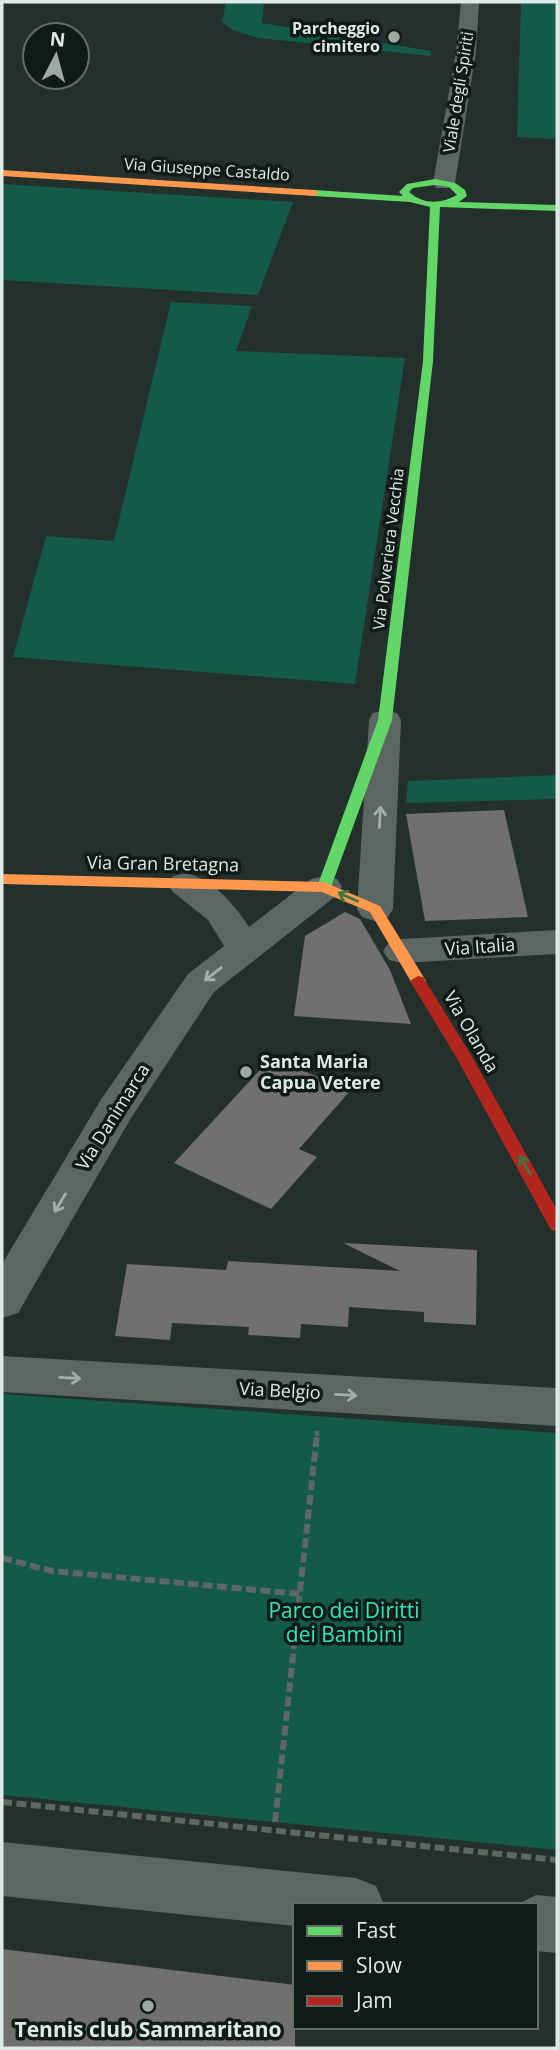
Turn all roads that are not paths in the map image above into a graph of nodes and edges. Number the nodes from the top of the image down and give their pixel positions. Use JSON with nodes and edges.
{"nodes":[{"id":1,"x":470,"y":2,"type":"edge"},
{"id":2,"x":2,"y":164,"type":"edge"},
{"id":3,"x":2,"y":173,"type":"edge"},
{"id":4,"x":453,"y":187,"type":"junction"},
{"id":5,"x":408,"y":194,"type":"junction"},
{"id":6,"x":557,"y":195,"type":"edge"},
{"id":7,"x":440,"y":204,"type":"junction"},
{"id":8,"x":557,"y":208,"type":"edge"},
{"id":9,"x":385,"y":720,"type":"junction"},
{"id":10,"x":2,"y":879,"type":"edge"},
{"id":11,"x":186,"y":884,"type":"junction"},
{"id":12,"x":324,"y":887,"type":"junction"},
{"id":13,"x":375,"y":909,"type":"junction"},
{"id":14,"x":557,"y":942,"type":"edge"},
{"id":15,"x":244,"y":949,"type":"junction"},
{"id":16,"x":402,"y":951,"type":"junction"},
{"id":17,"x":557,"y":1225,"type":"edge"},
{"id":18,"x":2,"y":1301,"type":"edge"},
{"id":19,"x":2,"y":1374,"type":"edge"},
{"id":20,"x":557,"y":1407,"type":"edge"},
{"id":21,"x":2,"y":1869,"type":"edge"},
{"id":22,"x":336,"y":1903,"type":"edge"},
{"id":23,"x":538,"y":1923,"type":"edge"},
{"id":24,"x":557,"y":1925,"type":"edge"}],
"edges":[{"from":1,"to":4,"type":"street","name":"Viale degli Spiriti"},
{"from":2,"to":5,"type":"street","name":"Via Giuseppe Castaldo"},
{"from":3,"to":5,"type":"street","name":"Via Giuseppe Castaldo"},
{"from":4,"to":5,"type":"street"},
{"from":4,"to":6,"type":"street"},
{"from":4,"to":7,"type":"street"},
{"from":5,"to":7,"type":"street"},
{"from":7,"to":8,"type":"street"},
{"from":7,"to":9,"type":"street","name":"Via Polveriera Vecchia"},
{"from":9,"to":12,"type":"street","name":"Via Polveriera Vecchia"},
{"from":13,"to":9,"type":"street","one_way":true},
{"from":10,"to":11,"type":"street","name":"Via Gran Bretagna"},
{"from":11,"to":12,"type":"street","name":"Via Gran Bretagna"},
{"from":11,"to":15,"type":"street"},
{"from":13,"to":12,"type":"street","one_way":true},
{"from":12,"to":15,"type":"street","name":"Via Danimarca"},
{"from":13,"to":16,"type":"street","name":"Via Olanda"},
{"from":14,"to":16,"type":"street","name":"Via Italia"},
{"from":15,"to":18,"type":"street","name":"Via Danimarca","one_way":true},
{"from":17,"to":16,"type":"street","name":"Via Olanda","one_way":true},
{"from":19,"to":20,"type":"street","name":"Via Belgio","one_way":true},
{"from":21,"to":22,"type":"street"},
{"from":23,"to":24,"type":"street"}]}
